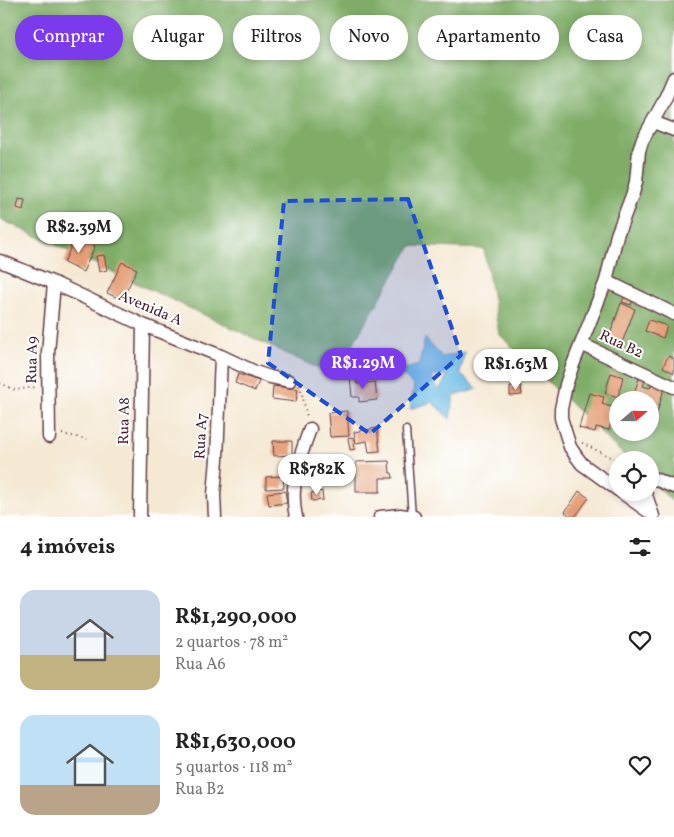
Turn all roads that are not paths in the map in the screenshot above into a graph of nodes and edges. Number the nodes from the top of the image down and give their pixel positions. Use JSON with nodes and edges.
{"nodes":[{"id":1,"x":674,"y":78,"type":"edge"},
{"id":2,"x":653,"y":122,"type":"junction"},
{"id":3,"x":674,"y":130,"type":"edge"},
{"id":4,"x":0,"y":261,"type":"edge"},
{"id":5,"x":606,"y":281,"type":"junction"},
{"id":6,"x":54,"y":283,"type":"junction"},
{"id":7,"x":674,"y":314,"type":"edge"},
{"id":8,"x":143,"y":325,"type":"junction"},
{"id":9,"x":581,"y":344,"type":"junction"},
{"id":10,"x":221,"y":356,"type":"junction"},
{"id":11,"x":289,"y":381,"type":"road end"},
{"id":12,"x":674,"y":387,"type":"edge"},
{"id":13,"x":310,"y":429,"type":"road end"},
{"id":14,"x":406,"y":430,"type":"dead end"},
{"id":15,"x":49,"y":432,"type":"road end"},
{"id":16,"x":659,"y":481,"type":"edge"},
{"id":17,"x":609,"y":484,"type":"edge"},
{"id":18,"x":674,"y":487,"type":"edge"},
{"id":19,"x":633,"y":501,"type":"edge"},
{"id":20,"x":648,"y":501,"type":"edge"},
{"id":21,"x":407,"y":516,"type":"edge"},
{"id":22,"x":653,"y":516,"type":"edge"},
{"id":23,"x":140,"y":517,"type":"edge"},
{"id":24,"x":215,"y":517,"type":"edge"},
{"id":25,"x":296,"y":517,"type":"edge"},
{"id":26,"x":380,"y":517,"type":"edge"}],
"edges":[{"from":1,"to":2,"type":"street"},
{"from":2,"to":3,"type":"street"},
{"from":2,"to":5,"type":"street"},
{"from":4,"to":6,"type":"street","name":"Avenida A"},
{"from":5,"to":7,"type":"street"},
{"from":5,"to":9,"type":"street"},
{"from":6,"to":8,"type":"street","name":"Avenida A"},
{"from":6,"to":15,"type":"street","name":"Rua A9"},
{"from":8,"to":10,"type":"street","name":"Avenida A"},
{"from":8,"to":23,"type":"street","name":"Rua A8"},
{"from":9,"to":12,"type":"street","name":"Rua B2"},
{"from":9,"to":17,"type":"street"},
{"from":10,"to":11,"type":"street","name":"Avenida A"},
{"from":10,"to":24,"type":"street","name":"Rua A7"},
{"from":13,"to":25,"type":"street"},
{"from":14,"to":21,"type":"lane"},
{"from":16,"to":18,"type":"street"},
{"from":19,"to":22,"type":"street"},
{"from":20,"to":22,"type":"street"},
{"from":21,"to":26,"type":"street"}]}
